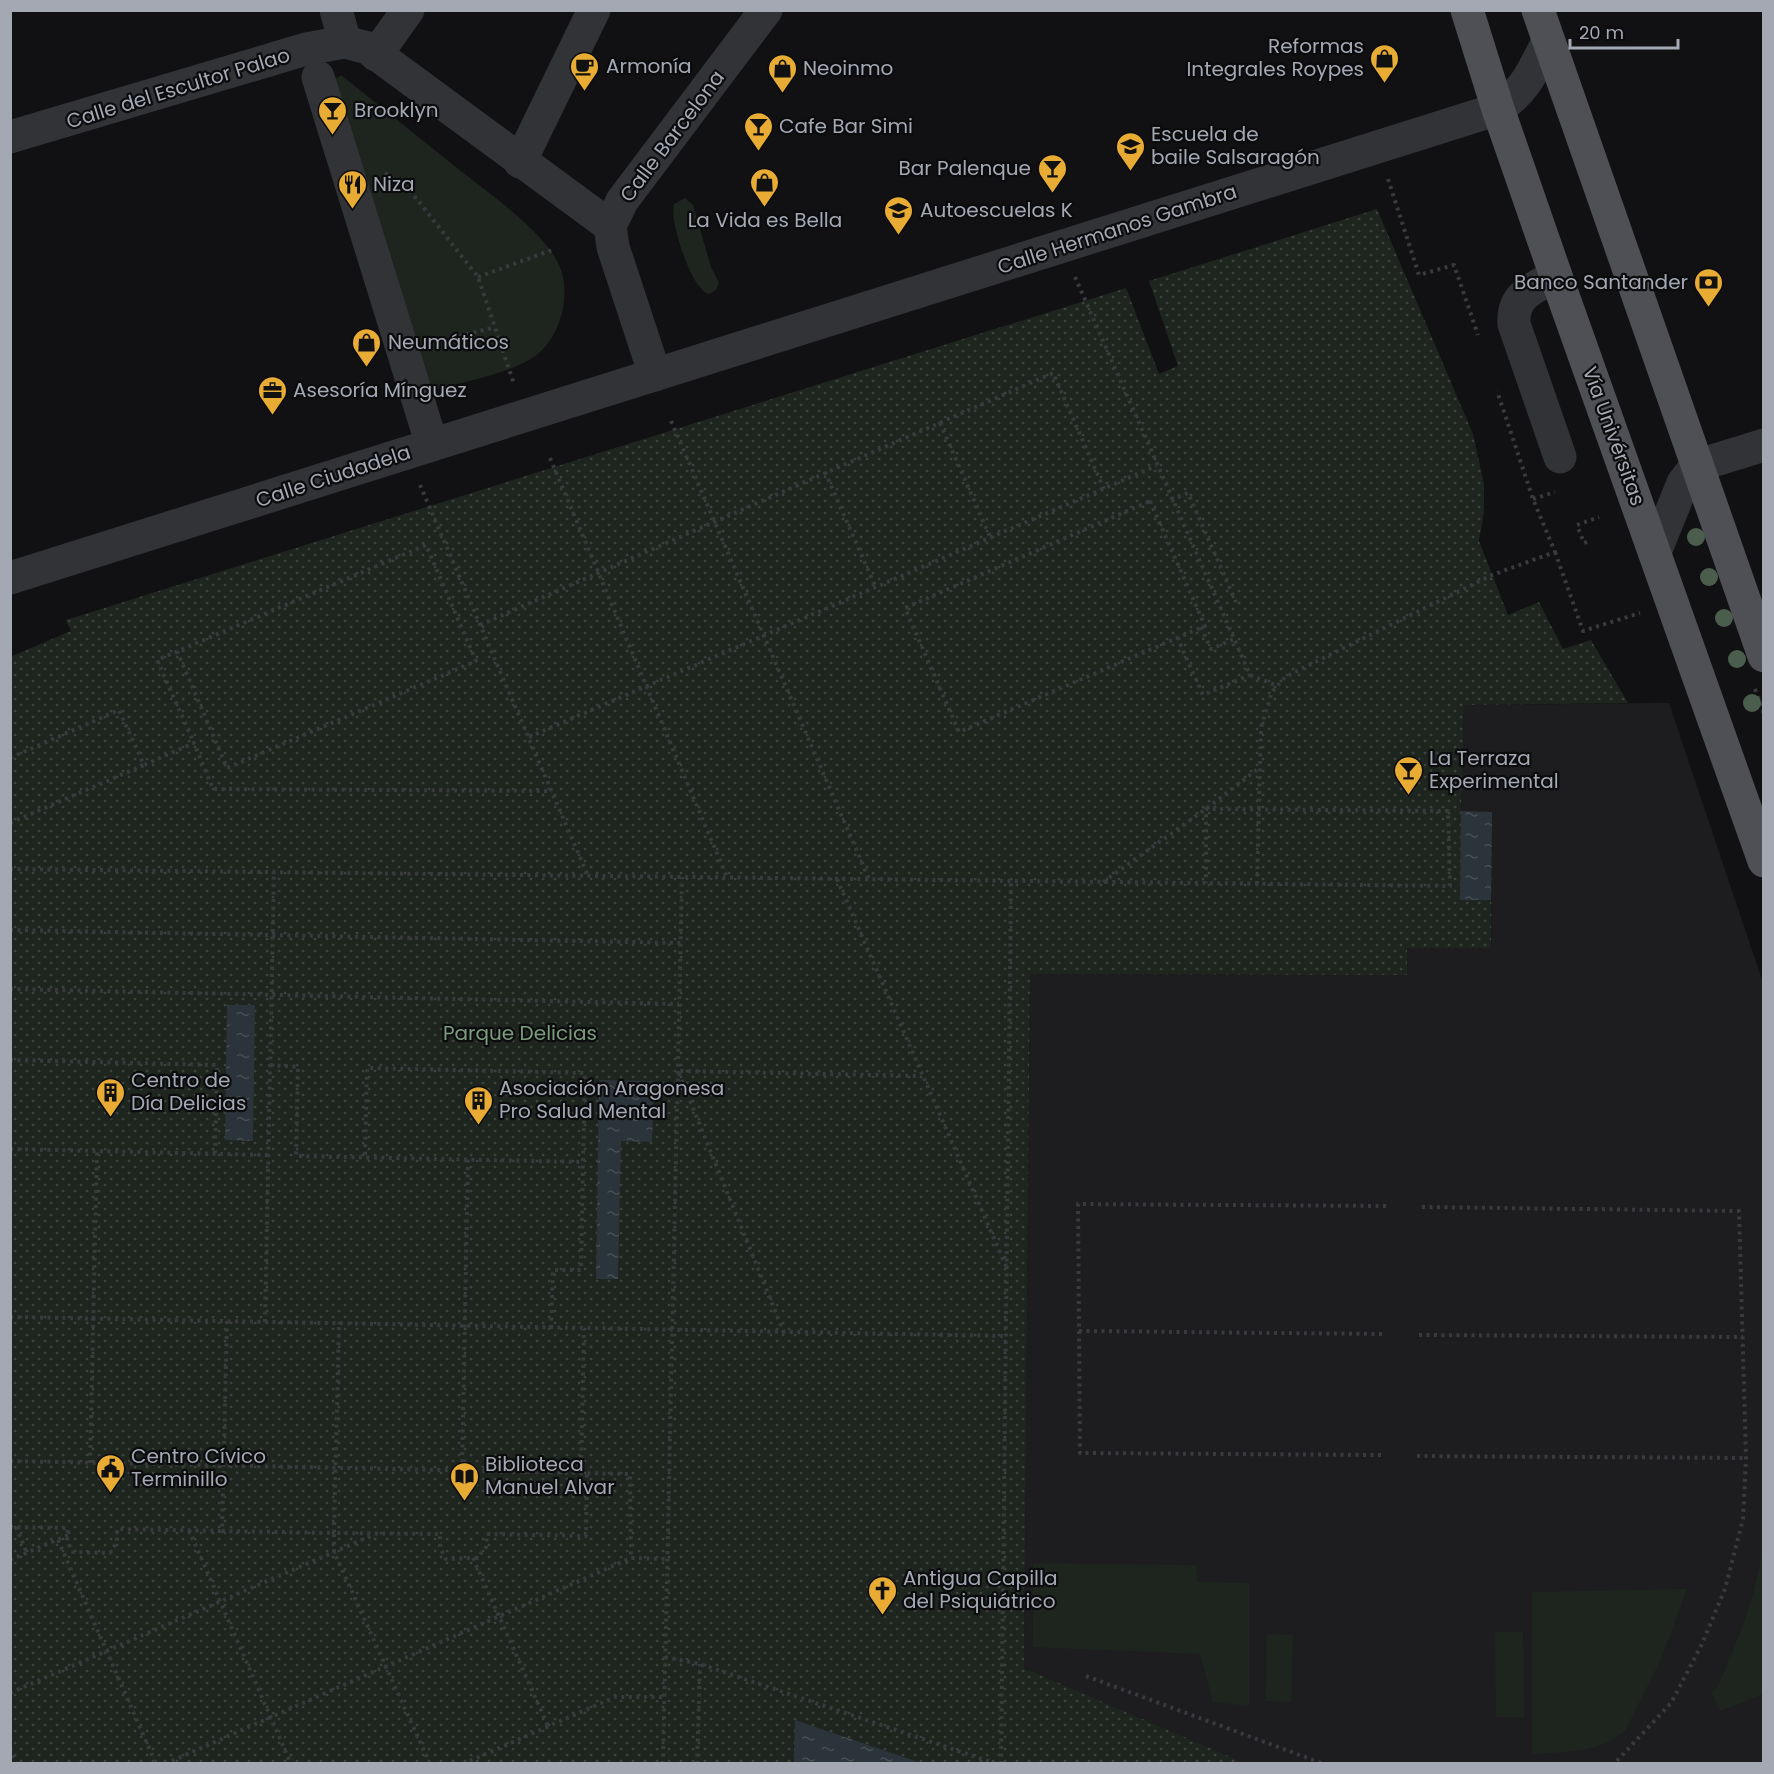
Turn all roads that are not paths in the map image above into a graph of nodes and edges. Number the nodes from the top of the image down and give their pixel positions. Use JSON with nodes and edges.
{"nodes":[{"id":1,"x":336,"y":10,"type":"edge"},
{"id":2,"x":408,"y":10,"type":"edge"},
{"id":3,"x":594,"y":10,"type":"edge"},
{"id":4,"x":766,"y":10,"type":"edge"},
{"id":5,"x":1467,"y":10,"type":"edge"},
{"id":6,"x":1538,"y":10,"type":"edge"},
{"id":7,"x":1548,"y":41,"type":"junction"},
{"id":8,"x":345,"y":42,"type":"junction"},
{"id":9,"x":376,"y":55,"type":"junction"},
{"id":10,"x":318,"y":77,"type":"dead end"},
{"id":11,"x":1498,"y":109,"type":"junction"},
{"id":12,"x":10,"y":137,"type":"edge"},
{"id":13,"x":520,"y":162,"type":"junction"},
{"id":14,"x":610,"y":226,"type":"junction"},
{"id":15,"x":1556,"y":276,"type":"junction"},
{"id":16,"x":655,"y":375,"type":"junction"},
{"id":17,"x":432,"y":445,"type":"junction"},
{"id":18,"x":1764,"y":445,"type":"edge"},
{"id":19,"x":1560,"y":457,"type":"dead end"},
{"id":20,"x":1696,"y":466,"type":"junction"},
{"id":21,"x":1655,"y":552,"type":"junction"},
{"id":22,"x":10,"y":578,"type":"edge"},
{"id":23,"x":1764,"y":656,"type":"edge"},
{"id":24,"x":1764,"y":861,"type":"edge"}],
"edges":[{"from":1,"to":8,"type":"street"},
{"from":2,"to":9,"type":"street"},
{"from":3,"to":13,"type":"street"},
{"from":4,"to":14,"type":"street","name":"Calle Barcelona"},
{"from":5,"to":11,"type":"main road","name":"Vía Univérsitas"},
{"from":6,"to":7,"type":"main road"},
{"from":7,"to":11,"type":"street","name":"Calle Hermanos Gambra"},
{"from":7,"to":20,"type":"main road"},
{"from":8,"to":9,"type":"street"},
{"from":8,"to":12,"type":"street","name":"Calle del Escultor Palao"},
{"from":9,"to":13,"type":"street"},
{"from":10,"to":17,"type":"street"},
{"from":11,"to":15,"type":"main road","name":"Vía Univérsitas"},
{"from":11,"to":16,"type":"street","name":"Calle Hermanos Gambra"},
{"from":13,"to":14,"type":"street"},
{"from":14,"to":16,"type":"street"},
{"from":15,"to":19,"type":"street"},
{"from":15,"to":21,"type":"main road","name":"Vía Univérsitas"},
{"from":16,"to":17,"type":"street","name":"Calle Ciudadela"},
{"from":17,"to":22,"type":"street","name":"Calle Ciudadela"},
{"from":18,"to":20,"type":"street"},
{"from":20,"to":21,"type":"street"},
{"from":20,"to":23,"type":"main road"},
{"from":21,"to":24,"type":"main road","name":"Vía Univérsitas"}]}
